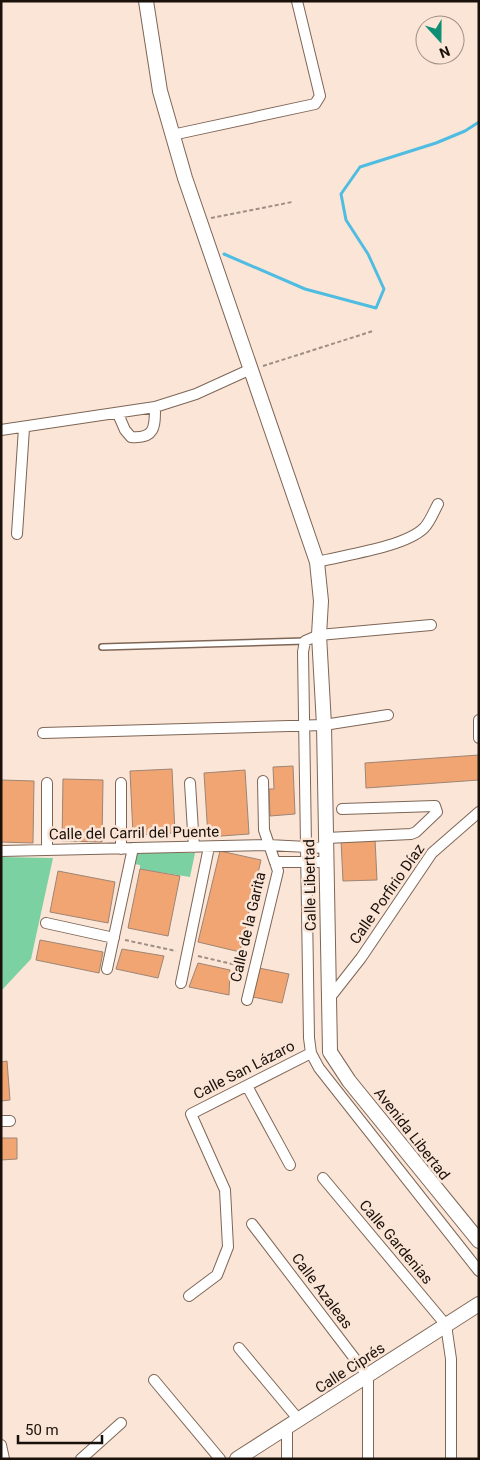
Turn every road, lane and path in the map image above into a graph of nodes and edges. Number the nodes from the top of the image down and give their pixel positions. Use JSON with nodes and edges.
{"nodes":[{"id":1,"x":146,"y":1,"type":"edge"},
{"id":2,"x":297,"y":1,"type":"edge"},
{"id":3,"x":172,"y":135,"type":"junction"},
{"id":4,"x":292,"y":202,"type":"dead end"},
{"id":5,"x":199,"y":220,"type":"junction"},
{"id":6,"x":373,"y":331,"type":"dead end"},
{"id":7,"x":251,"y":369,"type":"junction"},
{"id":8,"x":155,"y":407,"type":"junction"},
{"id":9,"x":118,"y":414,"type":"junction"},
{"id":10,"x":24,"y":428,"type":"junction"},
{"id":11,"x":1,"y":430,"type":"edge"},
{"id":12,"x":438,"y":504,"type":"dead end"},
{"id":13,"x":16,"y":534,"type":"dead end"},
{"id":14,"x":317,"y":562,"type":"junction"},
{"id":15,"x":430,"y":625,"type":"dead end"},
{"id":16,"x":319,"y":635,"type":"junction"},
{"id":17,"x":305,"y":641,"type":"junction"},
{"id":18,"x":102,"y":647,"type":"dead end"},
{"id":19,"x":388,"y":715,"type":"dead end"},
{"id":20,"x":479,"y":720,"type":"edge"},
{"id":21,"x":324,"y":725,"type":"junction"},
{"id":22,"x":305,"y":726,"type":"junction"},
{"id":23,"x":43,"y":733,"type":"dead end"},
{"id":24,"x":479,"y":738,"type":"edge"},
{"id":25,"x":263,"y":781,"type":"dead end"},
{"id":26,"x":47,"y":783,"type":"dead end"},
{"id":27,"x":121,"y":783,"type":"dead end"},
{"id":28,"x":190,"y":783,"type":"dead end"},
{"id":29,"x":342,"y":809,"type":"dead end"},
{"id":30,"x":479,"y":812,"type":"edge"},
{"id":31,"x":268,"y":845,"type":"junction"},
{"id":32,"x":307,"y":846,"type":"junction"},
{"id":33,"x":194,"y":847,"type":"junction"},
{"id":34,"x":209,"y":847,"type":"junction"},
{"id":35,"x":133,"y":848,"type":"junction"},
{"id":36,"x":47,"y":849,"type":"junction"},
{"id":37,"x":121,"y":849,"type":"junction"},
{"id":38,"x":326,"y":849,"type":"junction"},
{"id":39,"x":1,"y":851,"type":"edge"},
{"id":40,"x":275,"y":862,"type":"junction"},
{"id":41,"x":308,"y":862,"type":"junction"},
{"id":42,"x":46,"y":923,"type":"dead end"},
{"id":43,"x":114,"y":938,"type":"junction"},
{"id":44,"x":188,"y":954,"type":"junction"},
{"id":45,"x":107,"y":969,"type":"dead end"},
{"id":46,"x":254,"y":969,"type":"junction"},
{"id":47,"x":182,"y":984,"type":"dead end"},
{"id":48,"x":247,"y":1000,"type":"dead end"},
{"id":49,"x":328,"y":1000,"type":"junction"},
{"id":50,"x":329,"y":1044,"type":"joint"},
{"id":51,"x":311,"y":1053,"type":"junction"},
{"id":52,"x":248,"y":1086,"type":"junction"},
{"id":53,"x":290,"y":1165,"type":"dead end"},
{"id":54,"x":323,"y":1178,"type":"dead end"},
{"id":55,"x":252,"y":1224,"type":"dead end"},
{"id":56,"x":479,"y":1240,"type":"edge"},
{"id":57,"x":479,"y":1271,"type":"edge"},
{"id":58,"x":189,"y":1296,"type":"dead end"},
{"id":59,"x":479,"y":1304,"type":"edge"},
{"id":60,"x":446,"y":1325,"type":"junction"},
{"id":61,"x":240,"y":1348,"type":"dead end"},
{"id":62,"x":368,"y":1376,"type":"junction"},
{"id":63,"x":154,"y":1380,"type":"dead end"},
{"id":64,"x":121,"y":1423,"type":"dead end"},
{"id":65,"x":293,"y":1423,"type":"junction"},
{"id":66,"x":1,"y":1445,"type":"edge"},
{"id":67,"x":4,"y":1459,"type":"edge"},
{"id":68,"x":81,"y":1459,"type":"edge"},
{"id":69,"x":220,"y":1459,"type":"edge"},
{"id":70,"x":237,"y":1459,"type":"edge"},
{"id":71,"x":287,"y":1459,"type":"edge"},
{"id":72,"x":368,"y":1459,"type":"edge"},
{"id":73,"x":451,"y":1459,"type":"edge"}],
"edges":[{"from":1,"to":3,"type":"main road","name":"Calle Libertad"},
{"from":2,"to":3,"type":"street"},
{"from":3,"to":5,"type":"main road","name":"Calle Libertad"},
{"from":4,"to":5,"type":"path"},
{"from":5,"to":7,"type":"main road","name":"Calle Libertad"},
{"from":6,"to":7,"type":"path"},
{"from":7,"to":8,"type":"street"},
{"from":7,"to":14,"type":"main road","name":"Calle Libertad"},
{"from":8,"to":9,"type":"street"},
{"from":8,"to":9,"type":"street"},
{"from":9,"to":10,"type":"street"},
{"from":10,"to":11,"type":"street"},
{"from":10,"to":13,"type":"street"},
{"from":12,"to":14,"type":"street"},
{"from":14,"to":16,"type":"main road","name":"Calle Libertad"},
{"from":15,"to":16,"type":"street"},
{"from":16,"to":17,"type":"street"},
{"from":16,"to":21,"type":"main road","name":"Calle Libertad"},
{"from":17,"to":18,"type":"lane"},
{"from":17,"to":22,"type":"street"},
{"from":19,"to":21,"type":"street"},
{"from":20,"to":24,"type":"street"},
{"from":21,"to":22,"type":"street"},
{"from":21,"to":38,"type":"main road","name":"Calle Libertad"},
{"from":22,"to":23,"type":"street"},
{"from":22,"to":32,"type":"street"},
{"from":25,"to":31,"type":"street"},
{"from":26,"to":36,"type":"street"},
{"from":27,"to":37,"type":"street"},
{"from":28,"to":33,"type":"street"},
{"from":29,"to":38,"type":"street"},
{"from":30,"to":49,"type":"street","name":"Calle Porfirio Díaz"},
{"from":31,"to":32,"type":"street","name":"Calle del Carril del Puente"},
{"from":31,"to":34,"type":"street","name":"Calle del Carril del Puente"},
{"from":31,"to":40,"type":"street"},
{"from":32,"to":38,"type":"street","name":"Calle del Carril del Puente"},
{"from":32,"to":41,"type":"street"},
{"from":33,"to":34,"type":"street","name":"Calle del Carril del Puente"},
{"from":33,"to":35,"type":"street","name":"Calle del Carril del Puente"},
{"from":34,"to":44,"type":"street"},
{"from":35,"to":37,"type":"street","name":"Calle del Carril del Puente"},
{"from":35,"to":43,"type":"street"},
{"from":36,"to":37,"type":"street","name":"Calle del Carril del Puente"},
{"from":36,"to":39,"type":"street","name":"Calle del Carril del Puente"},
{"from":38,"to":41,"type":"street"},
{"from":38,"to":49,"type":"main road","name":"Calle Libertad"},
{"from":40,"to":41,"type":"street"},
{"from":40,"to":46,"type":"street","name":"Calle de la Garita"},
{"from":41,"to":51,"type":"street"},
{"from":42,"to":43,"type":"street"},
{"from":43,"to":44,"type":"path"},
{"from":43,"to":45,"type":"street"},
{"from":44,"to":46,"type":"path"},
{"from":44,"to":47,"type":"street"},
{"from":46,"to":48,"type":"street","name":"Calle de la Garita"},
{"from":49,"to":50,"type":"main road","name":"Calle Libertad"},
{"from":50,"to":56,"type":"main road","name":"Avenida Libertad"},
{"from":51,"to":52,"type":"street","name":"Calle San Lázaro"},
{"from":51,"to":57,"type":"street"},
{"from":52,"to":53,"type":"street"},
{"from":52,"to":58,"type":"street","name":"Calle San Lázaro"},
{"from":54,"to":60,"type":"street","name":"Calle Gardenias"},
{"from":55,"to":62,"type":"street","name":"Calle Azaleas"},
{"from":59,"to":60,"type":"main road","name":"Calle Ciprés"},
{"from":60,"to":62,"type":"main road","name":"Calle Ciprés"},
{"from":60,"to":73,"type":"street"},
{"from":61,"to":65,"type":"street"},
{"from":62,"to":65,"type":"main road","name":"Calle Ciprés"},
{"from":62,"to":72,"type":"street"},
{"from":63,"to":69,"type":"street"},
{"from":64,"to":68,"type":"street"},
{"from":65,"to":70,"type":"main road","name":"Calle Ciprés"},
{"from":65,"to":71,"type":"street"},
{"from":66,"to":67,"type":"street"}]}
